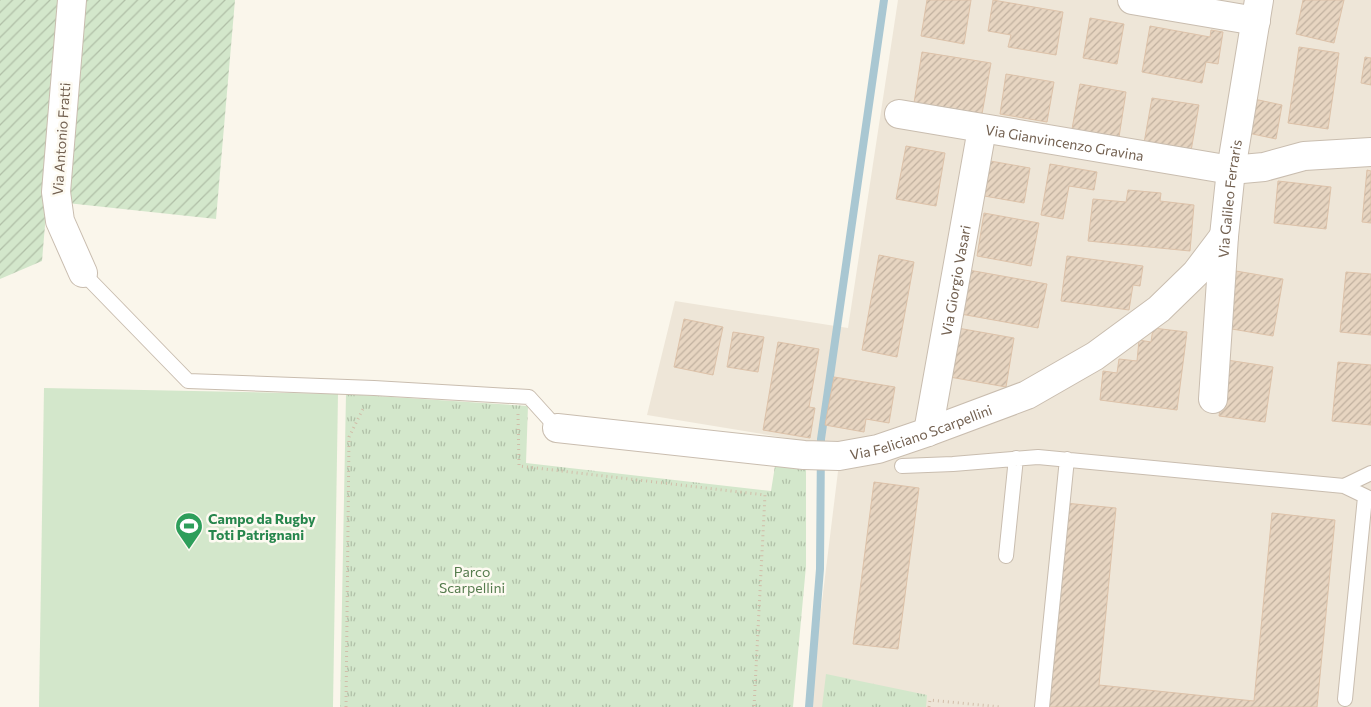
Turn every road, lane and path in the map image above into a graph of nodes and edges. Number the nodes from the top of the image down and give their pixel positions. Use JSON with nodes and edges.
{"nodes":[{"id":1,"x":72,"y":0,"type":"edge"},
{"id":2,"x":1132,"y":0,"type":"edge"},
{"id":3,"x":1257,"y":10,"type":"edge"},
{"id":4,"x":899,"y":114,"type":"dead end"},
{"id":5,"x":982,"y":129,"type":"junction"},
{"id":6,"x":1371,"y":152,"type":"edge"},
{"id":7,"x":1230,"y":170,"type":"junction"},
{"id":8,"x":1224,"y":236,"type":"junction"},
{"id":9,"x":83,"y":273,"type":"joint"},
{"id":10,"x":374,"y":388,"type":"junction"},
{"id":11,"x":517,"y":396,"type":"junction"},
{"id":12,"x":1213,"y":400,"type":"dead end"},
{"id":13,"x":557,"y":428,"type":"joint"},
{"id":14,"x":928,"y":432,"type":"junction"},
{"id":15,"x":1016,"y":458,"type":"junction"},
{"id":16,"x":1067,"y":459,"type":"junction"},
{"id":17,"x":902,"y":466,"type":"dead end"},
{"id":18,"x":1371,"y":473,"type":"edge"},
{"id":19,"x":1344,"y":486,"type":"junction"},
{"id":20,"x":1368,"y":498,"type":"edge"},
{"id":21,"x":1006,"y":556,"type":"dead end"},
{"id":22,"x":1345,"y":699,"type":"dead end"},
{"id":23,"x":346,"y":707,"type":"edge"},
{"id":24,"x":754,"y":707,"type":"edge"},
{"id":25,"x":929,"y":707,"type":"edge"},
{"id":26,"x":1000,"y":707,"type":"edge"},
{"id":27,"x":1042,"y":707,"type":"edge"}],
"edges":[{"from":1,"to":9,"type":"street","name":"Via Antonio Fratti"},
{"from":2,"to":3,"type":"street"},
{"from":3,"to":7,"type":"street","name":"Via Galileo Ferraris"},
{"from":4,"to":5,"type":"street","name":"Via Gianvincenzo Gravina"},
{"from":5,"to":7,"type":"street","name":"Via Gianvincenzo Gravina"},
{"from":5,"to":14,"type":"street","name":"Via Giorgio Vasari"},
{"from":6,"to":7,"type":"street","name":"Via Gianvincenzo Gravina"},
{"from":7,"to":8,"type":"street","name":"Via Galileo Ferraris"},
{"from":8,"to":12,"type":"street","name":"Via Galileo Ferraris"},
{"from":8,"to":14,"type":"street","name":"Via Feliciano Scarpellini"},
{"from":9,"to":10,"type":"lane"},
{"from":10,"to":11,"type":"lane"},
{"from":10,"to":23,"type":"path"},
{"from":11,"to":13,"type":"lane"},
{"from":11,"to":24,"type":"path"},
{"from":13,"to":14,"type":"street","name":"Via Feliciano Scarpellini"},
{"from":15,"to":16,"type":"lane"},
{"from":15,"to":17,"type":"lane"},
{"from":15,"to":21,"type":"lane"},
{"from":16,"to":19,"type":"lane"},
{"from":16,"to":27,"type":"lane"},
{"from":18,"to":19,"type":"lane"},
{"from":19,"to":20,"type":"lane"},
{"from":20,"to":22,"type":"lane"},
{"from":25,"to":26,"type":"path"}]}
